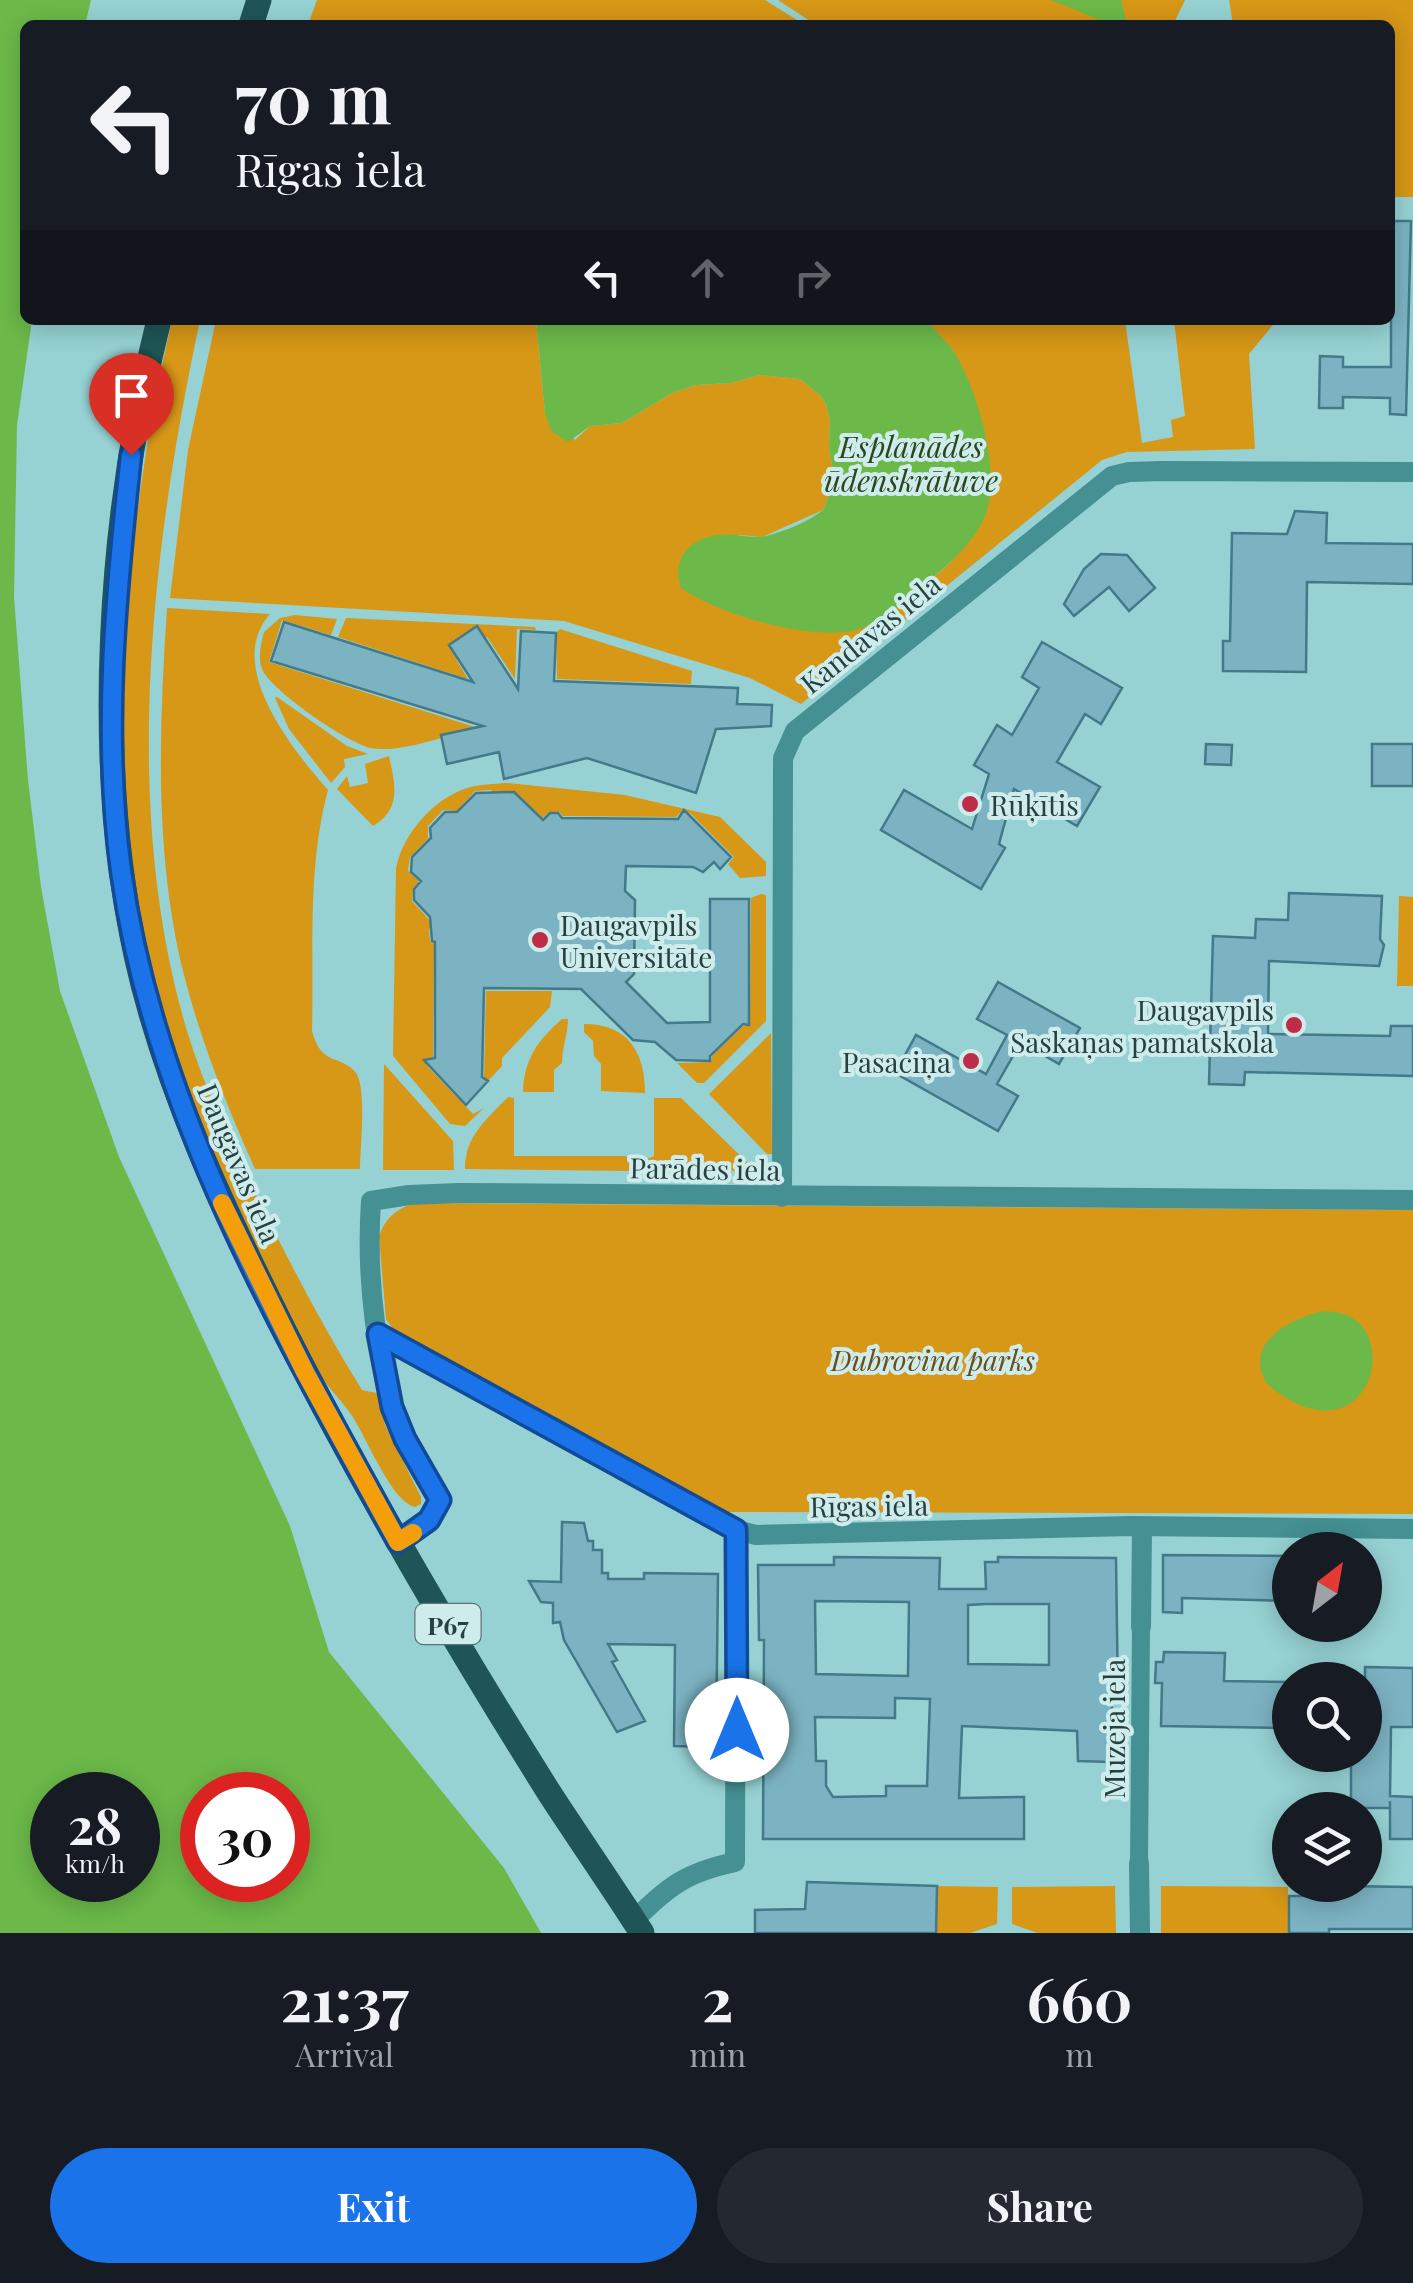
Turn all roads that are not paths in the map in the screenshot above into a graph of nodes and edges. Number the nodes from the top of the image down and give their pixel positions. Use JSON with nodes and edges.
{"nodes":[{"id":1,"x":159,"y":325,"type":"edge"},
{"id":2,"x":1413,"y":472,"type":"edge"},
{"id":3,"x":782,"y":1197,"type":"junction"},
{"id":4,"x":1413,"y":1200,"type":"edge"},
{"id":5,"x":378,"y":1334,"type":"junction"},
{"id":6,"x":1142,"y":1526,"type":"junction"},
{"id":7,"x":1413,"y":1529,"type":"edge"},
{"id":8,"x":736,"y":1530,"type":"junction"},
{"id":9,"x":398,"y":1542,"type":"junction"},
{"id":10,"x":1141,"y":1627,"type":"joint"},
{"id":11,"x":1140,"y":1863,"type":"joint"},
{"id":12,"x":638,"y":1927,"type":"edge"},
{"id":13,"x":1140,"y":1933,"type":"edge"}],
"edges":[{"from":1,"to":9,"type":"main road","name":"Daugavas iela","number":"P67"},
{"from":2,"to":3,"type":"street","name":"Kandavas iela"},
{"from":3,"to":4,"type":"street","name":"Parādes iela"},
{"from":3,"to":5,"type":"street","name":"Parādes iela"},
{"from":5,"to":8,"type":"street","name":"Rīgas iela"},
{"from":5,"to":9,"type":"street","name":"Parādes iela"},
{"from":6,"to":7,"type":"street","name":"Rīgas iela"},
{"from":6,"to":8,"type":"street","name":"Rīgas iela"},
{"from":6,"to":10,"type":"street","name":"Muzeja iela"},
{"from":8,"to":12,"type":"street"},
{"from":9,"to":12,"type":"main road","name":"Daugavas iela","number":"P67"},
{"from":10,"to":11,"type":"street","name":"Muzeja iela"},
{"from":11,"to":13,"type":"street","name":"Muzeja iela"}]}
